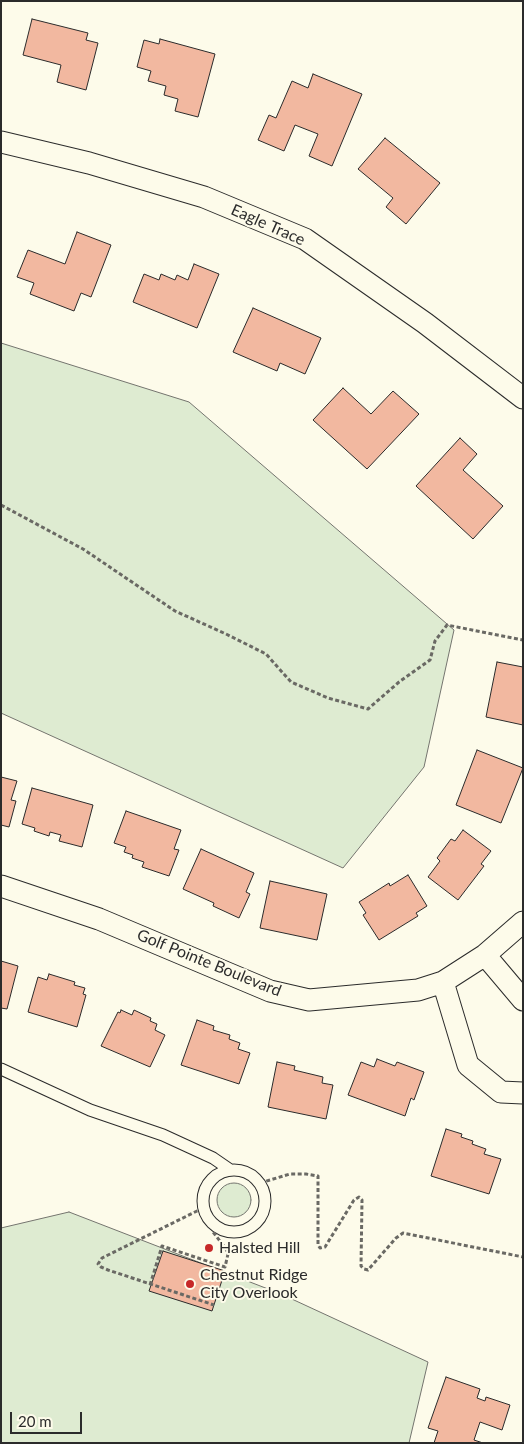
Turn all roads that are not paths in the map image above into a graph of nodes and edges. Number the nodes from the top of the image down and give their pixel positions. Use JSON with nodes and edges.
{"nodes":[{"id":1,"x":1,"y":142,"type":"edge"},
{"id":2,"x":523,"y":398,"type":"edge"},
{"id":3,"x":1,"y":886,"type":"edge"},
{"id":4,"x":523,"y":922,"type":"edge"},
{"id":5,"x":485,"y":954,"type":"junction"},
{"id":6,"x":443,"y":982,"type":"junction"},
{"id":7,"x":523,"y":1000,"type":"edge"},
{"id":8,"x":1,"y":1069,"type":"edge"},
{"id":9,"x":523,"y":1093,"type":"edge"},
{"id":10,"x":229,"y":1169,"type":"junction"}],
"edges":[{"from":1,"to":2,"type":"street","name":"Eagle Trace"},
{"from":3,"to":6,"type":"street","name":"Golf Pointe Boulevard"},
{"from":4,"to":5,"type":"street","name":"Golf Pointe Boulevard"},
{"from":5,"to":6,"type":"street","name":"Golf Pointe Boulevard"},
{"from":5,"to":7,"type":"street"},
{"from":6,"to":9,"type":"street"},
{"from":8,"to":10,"type":"lane"},
{"from":10,"to":10,"type":"lane"}]}
